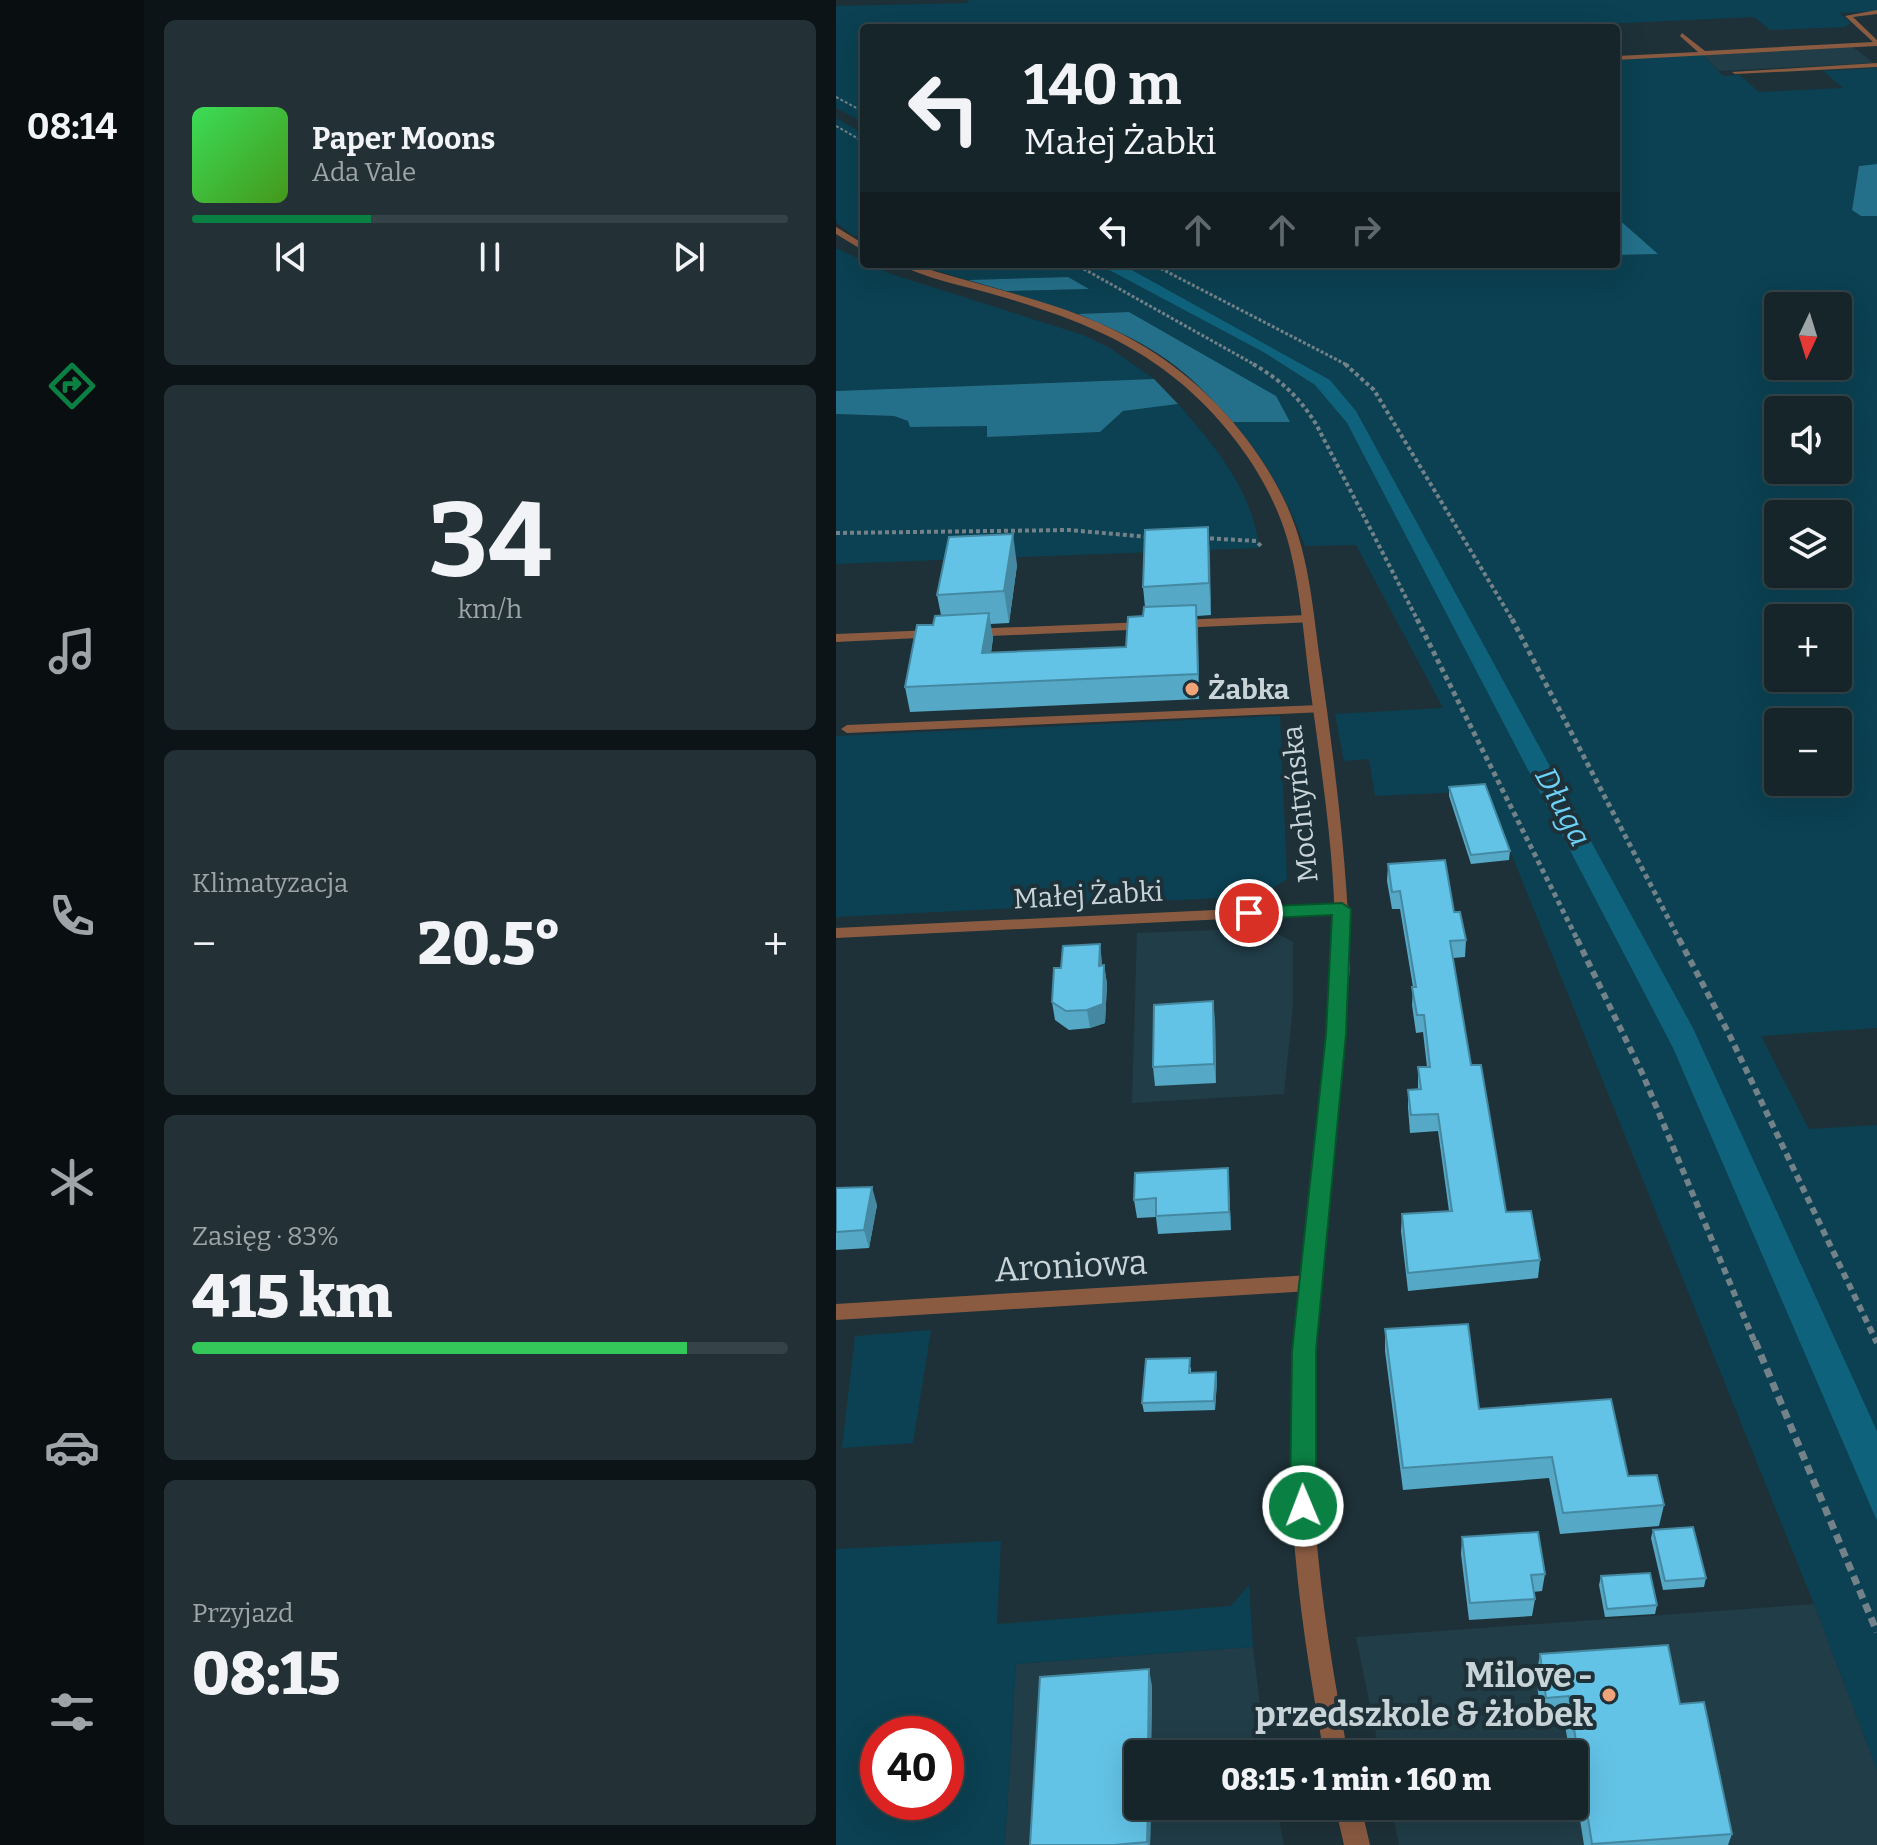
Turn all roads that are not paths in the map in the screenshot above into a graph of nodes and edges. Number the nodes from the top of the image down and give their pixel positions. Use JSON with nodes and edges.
{"nodes":[{"id":1,"x":1877,"y":12,"type":"edge"},
{"id":2,"x":1682,"y":35,"type":"dead end"},
{"id":3,"x":1877,"y":44,"type":"edge"},
{"id":4,"x":1703,"y":53,"type":"junction"},
{"id":5,"x":1620,"y":58,"type":"edge"},
{"id":6,"x":1877,"y":65,"type":"edge"},
{"id":7,"x":1735,"y":72,"type":"dead end"},
{"id":8,"x":836,"y":230,"type":"edge"},
{"id":9,"x":860,"y":245,"type":"edge"},
{"id":10,"x":916,"y":268,"type":"edge"},
{"id":11,"x":1308,"y":619,"type":"junction"},
{"id":12,"x":836,"y":638,"type":"edge"},
{"id":13,"x":1320,"y":709,"type":"junction"},
{"id":14,"x":847,"y":729,"type":"dead end"},
{"id":15,"x":1342,"y":909,"type":"junction"},
{"id":16,"x":836,"y":933,"type":"edge"},
{"id":17,"x":1310,"y":1283,"type":"junction"},
{"id":18,"x":836,"y":1312,"type":"edge"},
{"id":19,"x":1333,"y":1740,"type":"edge"},
{"id":20,"x":1351,"y":1820,"type":"edge"},
{"id":21,"x":1357,"y":1845,"type":"edge"}],
"edges":[{"from":1,"to":3,"type":"lane"},
{"from":2,"to":4,"type":"lane"},
{"from":3,"to":4,"type":"lane"},
{"from":4,"to":5,"type":"lane"},
{"from":6,"to":7,"type":"lane"},
{"from":8,"to":9,"type":"street"},
{"from":10,"to":11,"type":"street","name":"Mochtyńska"},
{"from":11,"to":12,"type":"street"},
{"from":11,"to":13,"type":"street","name":"Mochtyńska"},
{"from":13,"to":14,"type":"lane"},
{"from":13,"to":15,"type":"street","name":"Mochtyńska"},
{"from":15,"to":16,"type":"street","name":"Małej Żabki"},
{"from":15,"to":17,"type":"street","name":"Mochtyńska"},
{"from":17,"to":18,"type":"street","name":"Aroniowa"},
{"from":17,"to":19,"type":"street","name":"Mochtyńska"},
{"from":20,"to":21,"type":"street"}]}
